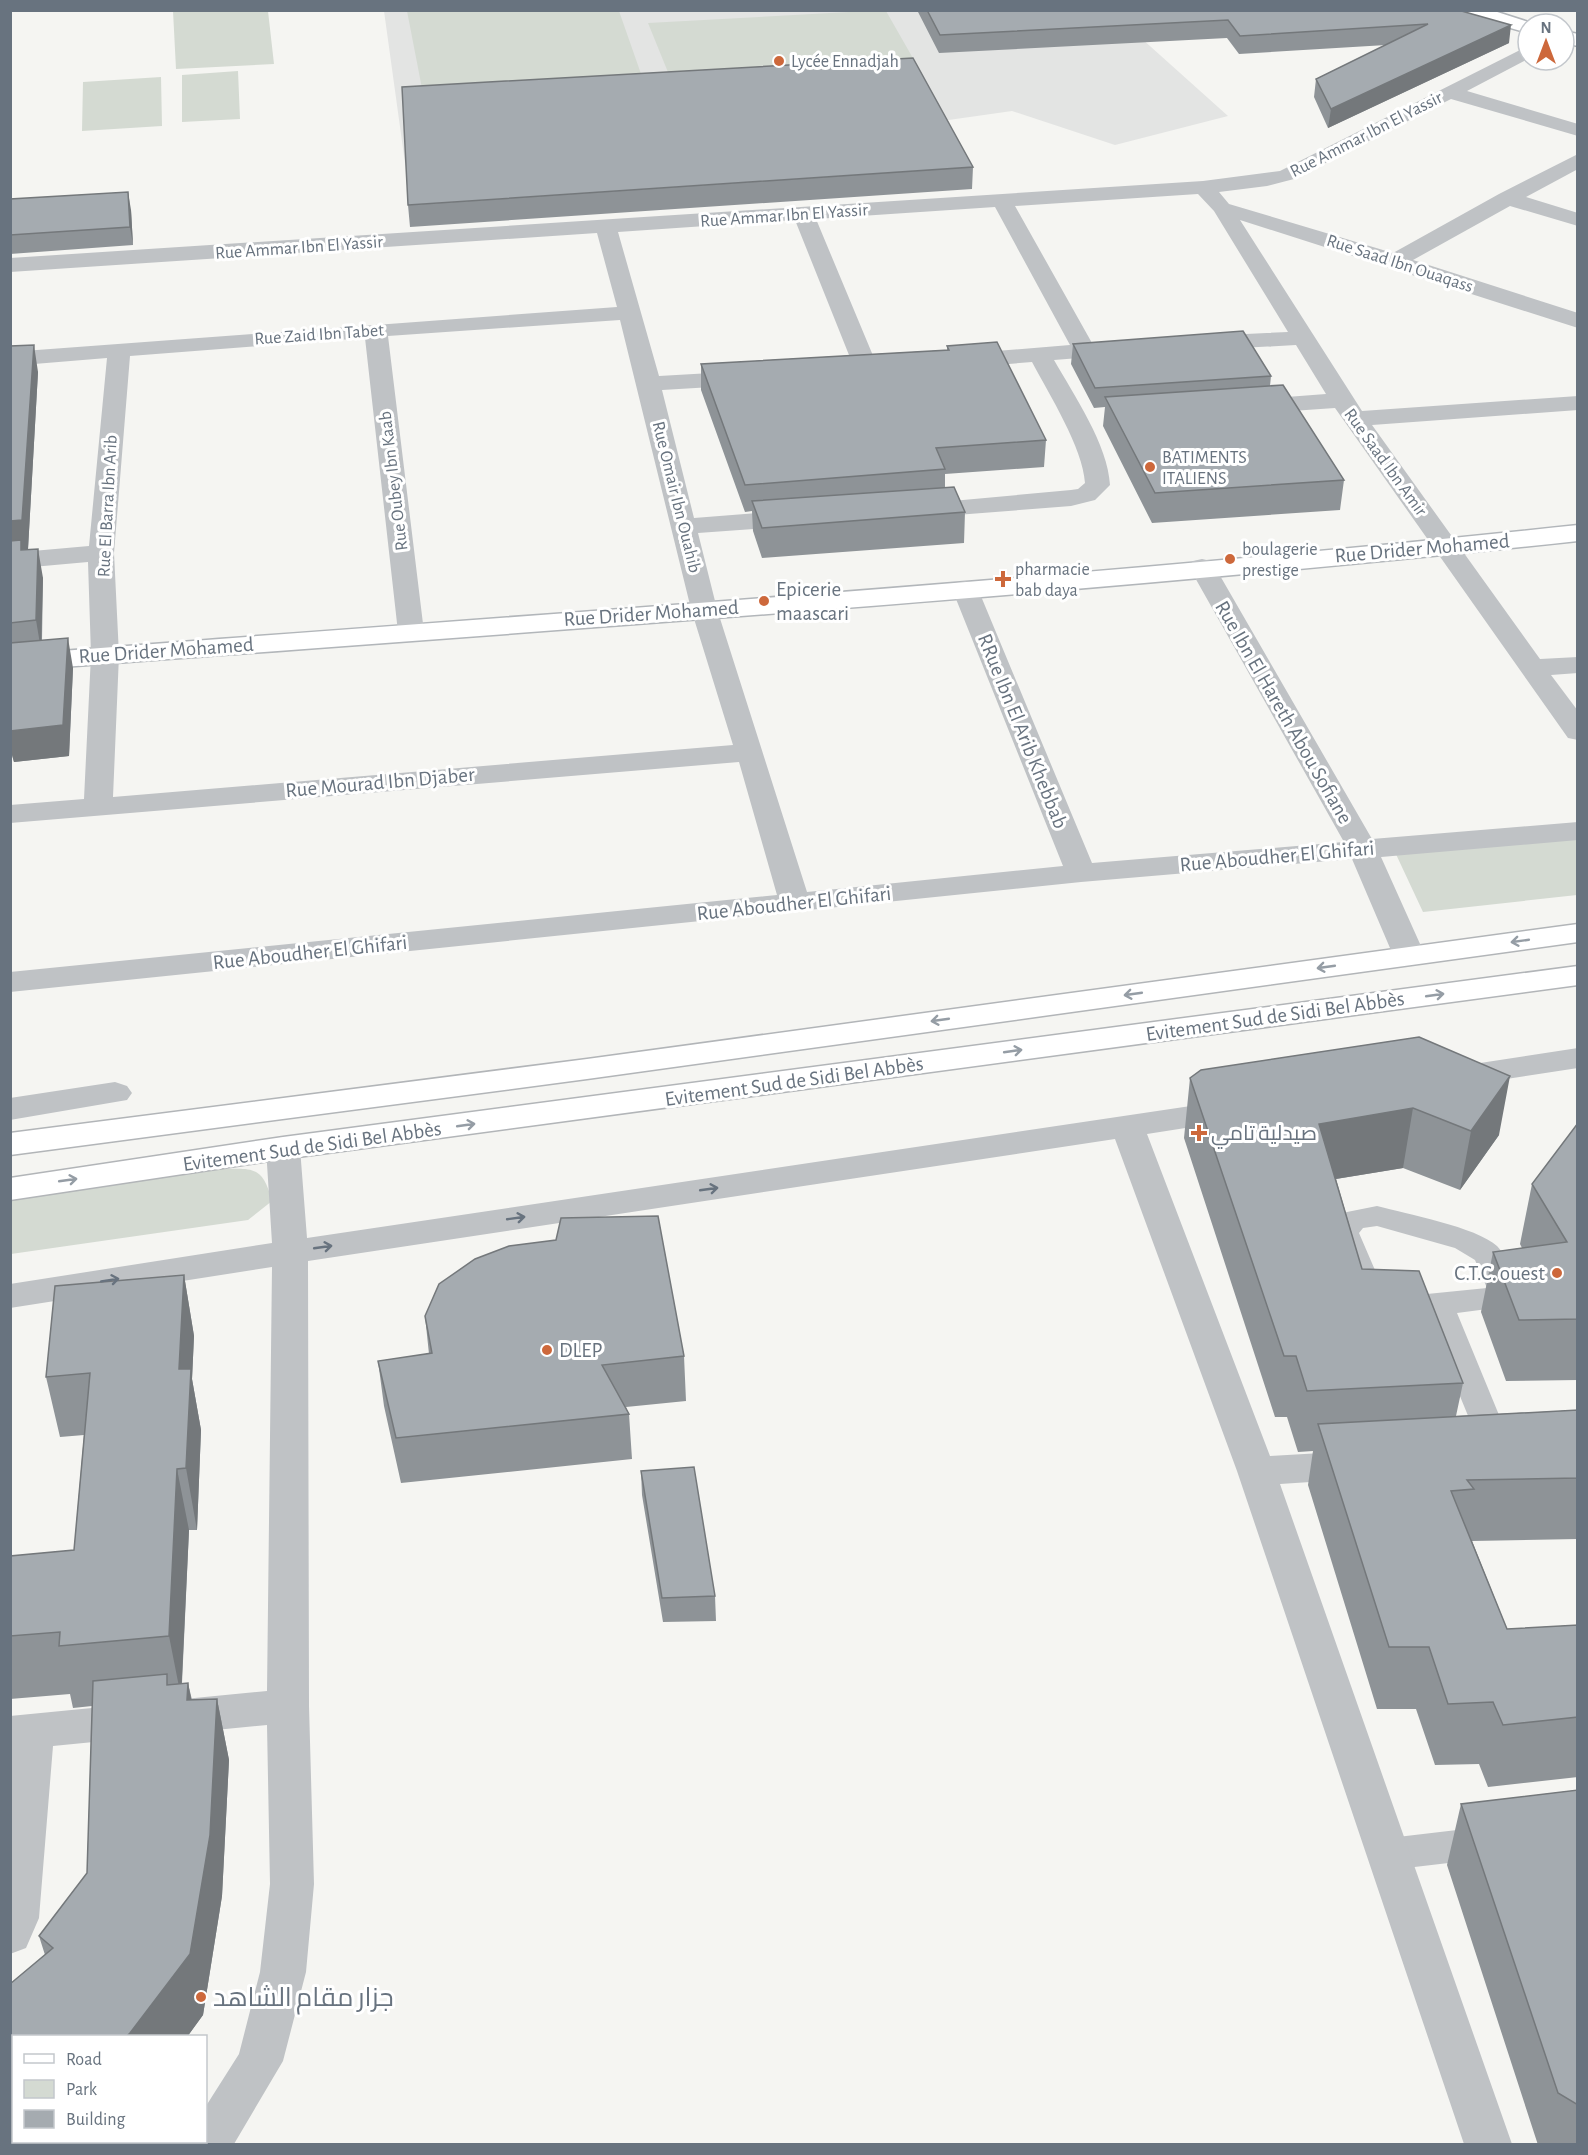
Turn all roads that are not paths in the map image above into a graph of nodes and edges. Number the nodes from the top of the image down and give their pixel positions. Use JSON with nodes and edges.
{"nodes":[{"id":1,"x":1469,"y":10,"type":"edge"},
{"id":2,"x":1516,"y":24,"type":"edge"},
{"id":3,"x":1516,"y":58,"type":"edge"},
{"id":4,"x":1449,"y":92,"type":"junction"},
{"id":5,"x":1578,"y":130,"type":"edge"},
{"id":6,"x":1578,"y":160,"type":"edge"},
{"id":7,"x":1203,"y":187,"type":"junction"},
{"id":8,"x":1506,"y":198,"type":"junction"},
{"id":9,"x":1002,"y":201,"type":"junction"},
{"id":10,"x":1222,"y":208,"type":"junction"},
{"id":11,"x":803,"y":213,"type":"junction"},
{"id":12,"x":1578,"y":220,"type":"edge"},
{"id":13,"x":606,"y":227,"type":"junction"},
{"id":14,"x":1395,"y":261,"type":"junction"},
{"id":15,"x":10,"y":265,"type":"edge"},
{"id":16,"x":628,"y":313,"type":"junction"},
{"id":17,"x":1578,"y":321,"type":"edge"},
{"id":18,"x":376,"y":330,"type":"junction"},
{"id":19,"x":1301,"y":338,"type":"junction"},
{"id":20,"x":1187,"y":344,"type":"edge"},
{"id":21,"x":1141,"y":347,"type":"edge"},
{"id":22,"x":119,"y":350,"type":"junction"},
{"id":23,"x":1084,"y":350,"type":"junction"},
{"id":24,"x":1038,"y":353,"type":"junction"},
{"id":25,"x":10,"y":359,"type":"edge"},
{"id":26,"x":936,"y":363,"type":"edge"},
{"id":27,"x":867,"y":370,"type":"edge"},
{"id":28,"x":764,"y":376,"type":"edge"},
{"id":29,"x":649,"y":384,"type":"junction"},
{"id":30,"x":1578,"y":403,"type":"edge"},
{"id":31,"x":1225,"y":408,"type":"edge"},
{"id":32,"x":1349,"y":410,"type":"junction"},
{"id":33,"x":895,"y":511,"type":"edge"},
{"id":34,"x":825,"y":516,"type":"edge"},
{"id":35,"x":683,"y":526,"type":"junction"},
{"id":36,"x":1578,"y":533,"type":"edge"},
{"id":37,"x":1447,"y":547,"type":"junction"},
{"id":38,"x":101,"y":553,"type":"junction"},
{"id":39,"x":10,"y":561,"type":"edge"},
{"id":40,"x":1202,"y":567,"type":"junction"},
{"id":41,"x":965,"y":589,"type":"junction"},
{"id":42,"x":704,"y":609,"type":"junction"},
{"id":43,"x":411,"y":632,"type":"junction"},
{"id":44,"x":105,"y":655,"type":"junction"},
{"id":45,"x":10,"y":663,"type":"edge"},
{"id":46,"x":1578,"y":665,"type":"edge"},
{"id":47,"x":1534,"y":668,"type":"junction"},
{"id":48,"x":1578,"y":732,"type":"edge"},
{"id":49,"x":750,"y":752,"type":"junction"},
{"id":50,"x":98,"y":806,"type":"junction"},
{"id":51,"x":10,"y":814,"type":"edge"},
{"id":52,"x":1578,"y":831,"type":"edge"},
{"id":53,"x":1363,"y":849,"type":"junction"},
{"id":54,"x":1081,"y":873,"type":"junction"},
{"id":55,"x":795,"y":903,"type":"junction"},
{"id":56,"x":1578,"y":933,"type":"edge"},
{"id":57,"x":1409,"y":956,"type":"junction"},
{"id":58,"x":1578,"y":975,"type":"edge"},
{"id":59,"x":10,"y":982,"type":"edge"},
{"id":60,"x":1578,"y":1058,"type":"edge"},
{"id":61,"x":1423,"y":1082,"type":"edge"},
{"id":62,"x":115,"y":1093,"type":"dead end"},
{"id":63,"x":1257,"y":1107,"type":"edge"},
{"id":64,"x":10,"y":1109,"type":"edge"},
{"id":65,"x":1127,"y":1127,"type":"junction"},
{"id":66,"x":10,"y":1144,"type":"edge"},
{"id":67,"x":283,"y":1148,"type":"junction"},
{"id":68,"x":10,"y":1189,"type":"edge"},
{"id":69,"x":290,"y":1251,"type":"junction"},
{"id":70,"x":10,"y":1296,"type":"edge"},
{"id":71,"x":1437,"y":1303,"type":"junction"},
{"id":72,"x":1499,"y":1457,"type":"edge"},
{"id":73,"x":1395,"y":1463,"type":"edge"},
{"id":74,"x":1256,"y":1471,"type":"junction"},
{"id":75,"x":288,"y":1706,"type":"junction"},
{"id":76,"x":22,"y":1732,"type":"edge"},
{"id":77,"x":1518,"y":1838,"type":"edge"},
{"id":78,"x":1389,"y":1854,"type":"junction"},
{"id":79,"x":10,"y":1935,"type":"edge"},
{"id":80,"x":208,"y":2145,"type":"edge"},
{"id":81,"x":1488,"y":2145,"type":"edge"}],
"edges":[{"from":1,"to":2,"type":"main road"},
{"from":3,"to":4,"type":"street","name":"Rue Ammar Ibn El Yassir"},
{"from":4,"to":5,"type":"street"},
{"from":4,"to":7,"type":"street","name":"Rue Ammar Ibn El Yassir"},
{"from":6,"to":8,"type":"street"},
{"from":7,"to":9,"type":"street","name":"Rue Ammar Ibn El Yassir"},
{"from":7,"to":10,"type":"street","name":"Rue Saad Ibn Amir"},
{"from":8,"to":12,"type":"street"},
{"from":8,"to":14,"type":"street"},
{"from":9,"to":11,"type":"street","name":"Rue Ammar Ibn El Yassir"},
{"from":9,"to":23,"type":"street"},
{"from":10,"to":14,"type":"street","name":"Rue Saad Ibn Ouaqass"},
{"from":10,"to":19,"type":"street","name":"Rue Saad Ibn Amir"},
{"from":11,"to":13,"type":"street","name":"Rue Ammar Ibn El Yassir"},
{"from":11,"to":27,"type":"street"},
{"from":13,"to":15,"type":"street","name":"Rue Ammar Ibn El Yassir"},
{"from":13,"to":16,"type":"street","name":"Rue Omair Ibn Ouahib"},
{"from":14,"to":17,"type":"street","name":"Rue Saad Ibn Ouaqass"},
{"from":16,"to":18,"type":"street","name":"Rue Zaid Ibn Tabet"},
{"from":16,"to":29,"type":"street","name":"Rue Omair Ibn Ouahib"},
{"from":18,"to":22,"type":"street","name":"Rue Zaid Ibn Tabet"},
{"from":18,"to":43,"type":"street","name":"Rue Oubey Ibn Kaab"},
{"from":19,"to":20,"type":"street"},
{"from":19,"to":32,"type":"street","name":"Rue Saad Ibn Amir"},
{"from":21,"to":23,"type":"street"},
{"from":22,"to":25,"type":"street","name":"Rue Zaid Ibn Tabet"},
{"from":22,"to":38,"type":"street","name":"Rue El Barra Ibn Arib"},
{"from":23,"to":24,"type":"street"},
{"from":24,"to":26,"type":"street"},
{"from":24,"to":33,"type":"street"},
{"from":28,"to":29,"type":"street"},
{"from":29,"to":35,"type":"street","name":"Rue Omair Ibn Ouahib"},
{"from":30,"to":32,"type":"street"},
{"from":31,"to":32,"type":"street"},
{"from":32,"to":37,"type":"street","name":"Rue Saad Ibn Amir"},
{"from":34,"to":35,"type":"street"},
{"from":35,"to":42,"type":"street","name":"Rue Omair Ibn Ouahib"},
{"from":36,"to":37,"type":"main road","name":"Rue Drider Mohamed"},
{"from":37,"to":40,"type":"main road","name":"Rue Drider Mohamed"},
{"from":37,"to":47,"type":"street","name":"Rue Saad Ibn Amir"},
{"from":38,"to":39,"type":"street"},
{"from":38,"to":44,"type":"street","name":"Rue El Barra Ibn Arib"},
{"from":40,"to":41,"type":"main road","name":"Rue Drider Mohamed"},
{"from":40,"to":53,"type":"street","name":"Rue Ibn El Hareth Abou Sofiane"},
{"from":41,"to":42,"type":"main road","name":"Rue Drider Mohamed"},
{"from":41,"to":54,"type":"street","name":"RRue Ibn El Arib Khebbab"},
{"from":42,"to":43,"type":"main road","name":"Rue Drider Mohamed"},
{"from":42,"to":49,"type":"street","name":"Rue Omair Ibn Ouahib"},
{"from":43,"to":44,"type":"main road","name":"Rue Drider Mohamed"},
{"from":44,"to":45,"type":"main road","name":"Rue Drider Mohamed"},
{"from":44,"to":50,"type":"street","name":"Rue El Barra Ibn Arib"},
{"from":46,"to":47,"type":"street"},
{"from":47,"to":48,"type":"street","name":"Rue Saad Ibn Amir"},
{"from":49,"to":50,"type":"street","name":"Rue Mourad Ibn Djaber"},
{"from":49,"to":55,"type":"street","name":"Rue Omair Ibn Ouahib"},
{"from":50,"to":51,"type":"street","name":"Rue Mourad Ibn Djaber"},
{"from":52,"to":53,"type":"street","name":"Rue Aboudher El Ghifari"},
{"from":53,"to":54,"type":"street","name":"Rue Aboudher El Ghifari"},
{"from":53,"to":57,"type":"street","name":"Rue Ibn El Hareth Abou Sofiane"},
{"from":54,"to":55,"type":"street","name":"Rue Aboudher El Ghifari"},
{"from":55,"to":59,"type":"street","name":"Rue Aboudher El Ghifari"},
{"from":56,"to":57,"type":"main road","name":"Evitement Sud de Sidi Bel Abbès","one_way":true},
{"from":57,"to":66,"type":"main road","name":"Evitement Sud de Sidi Bel Abbès","one_way":true},
{"from":67,"to":58,"type":"main road","name":"Evitement Sud de Sidi Bel Abbès","one_way":true},
{"from":60,"to":61,"type":"street"},
{"from":62,"to":64,"type":"street"},
{"from":63,"to":65,"type":"street"},
{"from":69,"to":65,"type":"street","one_way":true},
{"from":65,"to":74,"type":"street"},
{"from":68,"to":67,"type":"main road","name":"Evitement Sud de Sidi Bel Abbès","one_way":true},
{"from":67,"to":69,"type":"street"},
{"from":70,"to":69,"type":"street","one_way":true},
{"from":69,"to":75,"type":"street"},
{"from":71,"to":71,"type":"lane"},
{"from":71,"to":72,"type":"lane"},
{"from":73,"to":74,"type":"street"},
{"from":74,"to":78,"type":"street"},
{"from":75,"to":76,"type":"street"},
{"from":75,"to":80,"type":"street"},
{"from":76,"to":79,"type":"street"},
{"from":77,"to":78,"type":"lane"},
{"from":78,"to":81,"type":"street"}]}
